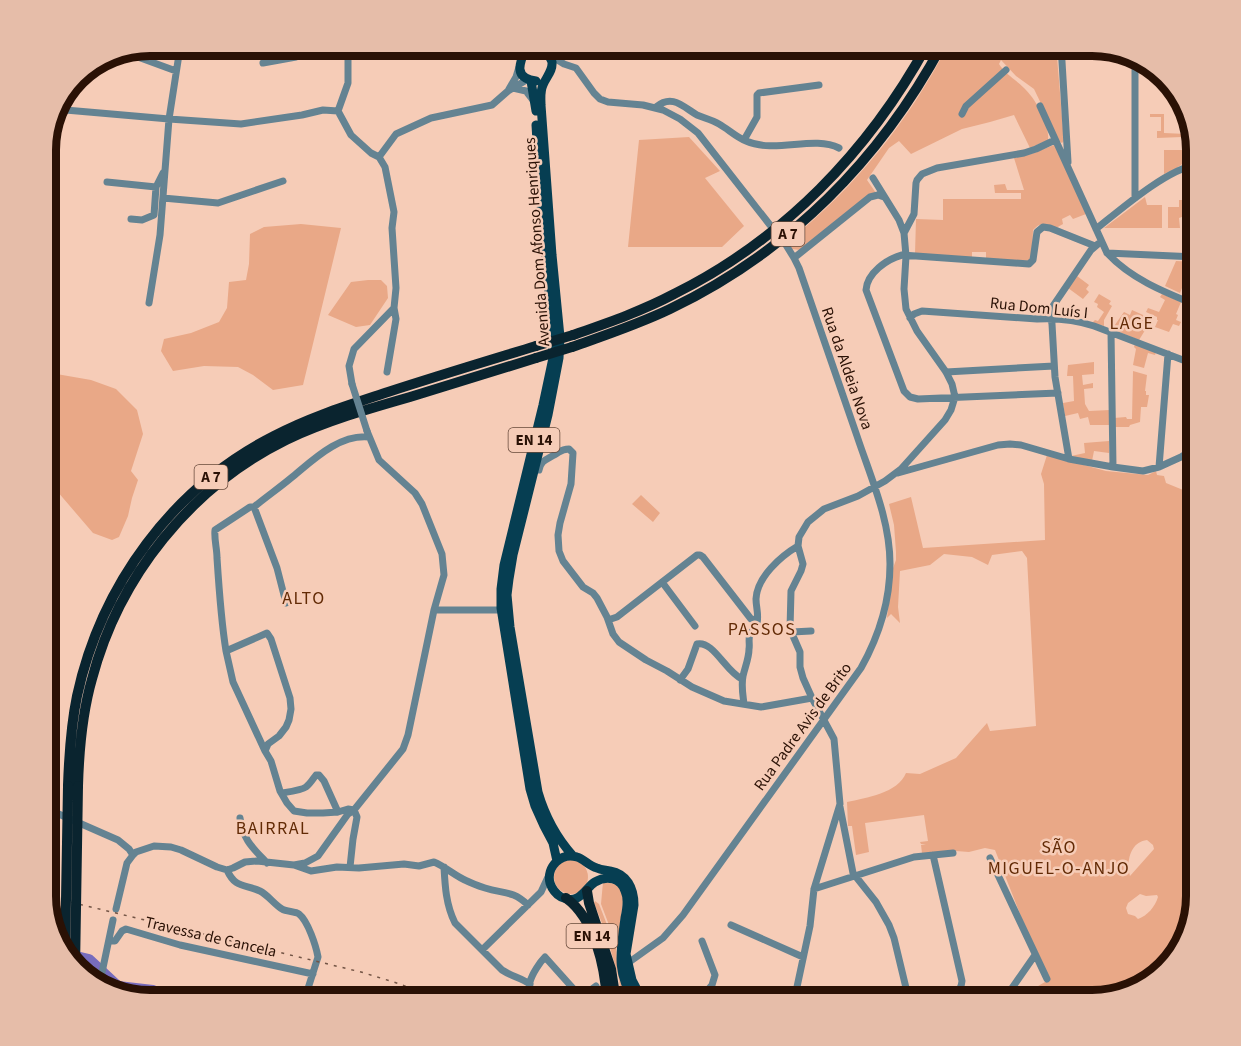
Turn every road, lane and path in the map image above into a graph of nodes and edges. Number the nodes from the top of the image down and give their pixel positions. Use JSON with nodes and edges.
{"nodes":[{"id":1,"x":136,"y":56,"type":"edge"},
{"id":2,"x":179,"y":56,"type":"edge"},
{"id":3,"x":272,"y":56,"type":"edge"},
{"id":4,"x":348,"y":56,"type":"edge"},
{"id":5,"x":522,"y":56,"type":"edge"},
{"id":6,"x":548,"y":56,"type":"edge"},
{"id":7,"x":553,"y":56,"type":"edge"},
{"id":8,"x":921,"y":56,"type":"edge"},
{"id":9,"x":936,"y":56,"type":"edge"},
{"id":10,"x":1062,"y":56,"type":"edge"},
{"id":11,"x":297,"y":57,"type":"dead end"},
{"id":12,"x":273,"y":61,"type":"junction"},
{"id":13,"x":263,"y":63,"type":"dead end"},
{"id":14,"x":564,"y":64,"type":"junction"},
{"id":15,"x":1135,"y":66,"type":"edge"},
{"id":16,"x":519,"y":67,"type":"junction"},
{"id":17,"x":1006,"y":70,"type":"dead end"},
{"id":18,"x":176,"y":71,"type":"junction"},
{"id":19,"x":548,"y":75,"type":"junction"},
{"id":20,"x":529,"y":80,"type":"junction"},
{"id":21,"x":819,"y":85,"type":"dead end"},
{"id":22,"x":511,"y":90,"type":"junction"},
{"id":23,"x":535,"y":102,"type":"junction"},
{"id":24,"x":1040,"y":106,"type":"dead end"},
{"id":25,"x":656,"y":107,"type":"junction"},
{"id":26,"x":64,"y":110,"type":"edge"},
{"id":27,"x":338,"y":111,"type":"junction"},
{"id":28,"x":962,"y":114,"type":"dead end"},
{"id":29,"x":169,"y":119,"type":"junction"},
{"id":30,"x":744,"y":140,"type":"junction"},
{"id":31,"x":1057,"y":143,"type":"junction"},
{"id":32,"x":1067,"y":143,"type":"junction"},
{"id":33,"x":838,"y":148,"type":"dead end"},
{"id":34,"x":379,"y":157,"type":"junction"},
{"id":35,"x":165,"y":168,"type":"junction"},
{"id":36,"x":1068,"y":168,"type":"junction"},
{"id":37,"x":1186,"y":169,"type":"edge"},
{"id":38,"x":873,"y":178,"type":"dead end"},
{"id":39,"x":283,"y":181,"type":"dead end"},
{"id":40,"x":107,"y":182,"type":"dead end"},
{"id":41,"x":156,"y":187,"type":"junction"},
{"id":42,"x":884,"y":196,"type":"junction"},
{"id":43,"x":163,"y":198,"type":"junction"},
{"id":44,"x":1135,"y":198,"type":"junction"},
{"id":45,"x":131,"y":219,"type":"dead end"},
{"id":46,"x":770,"y":225,"type":"dead end"},
{"id":47,"x":1096,"y":229,"type":"junction"},
{"id":48,"x":904,"y":233,"type":"junction"},
{"id":49,"x":1098,"y":244,"type":"junction"},
{"id":50,"x":786,"y":245,"type":"dead end"},
{"id":51,"x":1107,"y":253,"type":"junction"},
{"id":52,"x":1128,"y":254,"type":"junction"},
{"id":53,"x":906,"y":256,"type":"junction"},
{"id":54,"x":1186,"y":257,"type":"edge"},
{"id":55,"x":794,"y":258,"type":"junction"},
{"id":56,"x":1121,"y":267,"type":"junction"},
{"id":57,"x":1186,"y":301,"type":"edge"},
{"id":58,"x":149,"y":303,"type":"dead end"},
{"id":59,"x":394,"y":308,"type":"junction"},
{"id":60,"x":910,"y":318,"type":"junction"},
{"id":61,"x":1051,"y":318,"type":"junction"},
{"id":62,"x":1111,"y":332,"type":"junction"},
{"id":63,"x":1168,"y":354,"type":"junction"},
{"id":64,"x":1186,"y":361,"type":"edge"},
{"id":65,"x":1054,"y":366,"type":"junction"},
{"id":66,"x":387,"y":372,"type":"dead end"},
{"id":67,"x":946,"y":372,"type":"junction"},
{"id":68,"x":1058,"y":393,"type":"junction"},
{"id":69,"x":955,"y":397,"type":"junction"},
{"id":70,"x":548,"y":415,"type":"junction"},
{"id":71,"x":368,"y":434,"type":"junction"},
{"id":72,"x":1186,"y":454,"type":"edge"},
{"id":73,"x":551,"y":456,"type":"junction"},
{"id":74,"x":1069,"y":459,"type":"junction"},
{"id":75,"x":1113,"y":467,"type":"junction"},
{"id":76,"x":1159,"y":467,"type":"junction"},
{"id":77,"x":896,"y":474,"type":"junction"},
{"id":78,"x":531,"y":481,"type":"junction"},
{"id":79,"x":874,"y":487,"type":"junction"},
{"id":80,"x":254,"y":507,"type":"junction"},
{"id":81,"x":798,"y":546,"type":"junction"},
{"id":82,"x":662,"y":582,"type":"junction"},
{"id":83,"x":286,"y":603,"type":"dead end"},
{"id":84,"x":434,"y":610,"type":"junction"},
{"id":85,"x":499,"y":610,"type":"dead end"},
{"id":86,"x":608,"y":620,"type":"junction"},
{"id":87,"x":757,"y":620,"type":"junction"},
{"id":88,"x":694,"y":626,"type":"dead end"},
{"id":89,"x":811,"y":631,"type":"dead end"},
{"id":90,"x":792,"y":632,"type":"junction"},
{"id":91,"x":226,"y":651,"type":"junction"},
{"id":92,"x":680,"y":680,"type":"junction"},
{"id":93,"x":742,"y":680,"type":"junction"},
{"id":94,"x":812,"y":698,"type":"junction"},
{"id":95,"x":744,"y":704,"type":"junction"},
{"id":96,"x":824,"y":720,"type":"junction"},
{"id":97,"x":265,"y":751,"type":"junction"},
{"id":98,"x":73,"y":786,"type":"junction"},
{"id":99,"x":282,"y":794,"type":"junction"},
{"id":100,"x":840,"y":804,"type":"junction"},
{"id":101,"x":354,"y":810,"type":"junction"},
{"id":102,"x":338,"y":812,"type":"junction"},
{"id":103,"x":56,"y":813,"type":"edge"},
{"id":104,"x":240,"y":818,"type":"dead end"},
{"id":105,"x":844,"y":825,"type":"junction"},
{"id":106,"x":832,"y":826,"type":"junction"},
{"id":107,"x":953,"y":853,"type":"dead end"},
{"id":108,"x":133,"y":855,"type":"junction"},
{"id":109,"x":933,"y":855,"type":"junction"},
{"id":110,"x":573,"y":856,"type":"junction"},
{"id":111,"x":990,"y":858,"type":"dead end"},
{"id":112,"x":557,"y":861,"type":"junction"},
{"id":113,"x":267,"y":863,"type":"junction"},
{"id":114,"x":587,"y":864,"type":"junction"},
{"id":115,"x":294,"y":865,"type":"junction"},
{"id":116,"x":350,"y":867,"type":"junction"},
{"id":117,"x":444,"y":867,"type":"junction"},
{"id":118,"x":227,"y":870,"type":"junction"},
{"id":119,"x":549,"y":875,"type":"junction"},
{"id":120,"x":818,"y":875,"type":"junction"},
{"id":121,"x":854,"y":876,"type":"junction"},
{"id":122,"x":826,"y":884,"type":"junction"},
{"id":123,"x":589,"y":888,"type":"junction"},
{"id":124,"x":814,"y":888,"type":"junction"},
{"id":125,"x":563,"y":897,"type":"junction"},
{"id":126,"x":534,"y":899,"type":"junction"},
{"id":127,"x":528,"y":905,"type":"junction"},
{"id":128,"x":116,"y":909,"type":"dead end"},
{"id":129,"x":113,"y":921,"type":"dead end"},
{"id":130,"x":731,"y":925,"type":"dead end"},
{"id":131,"x":66,"y":939,"type":"edge"},
{"id":132,"x":109,"y":940,"type":"junction"},
{"id":133,"x":702,"y":941,"type":"dead end"},
{"id":134,"x":650,"y":948,"type":"junction"},
{"id":135,"x":482,"y":950,"type":"junction"},
{"id":136,"x":75,"y":954,"type":"edge"},
{"id":137,"x":1035,"y":955,"type":"junction"},
{"id":138,"x":625,"y":956,"type":"junction"},
{"id":139,"x":803,"y":957,"type":"junction"},
{"id":140,"x":313,"y":974,"type":"junction"},
{"id":141,"x":101,"y":977,"type":"edge"},
{"id":142,"x":1047,"y":979,"type":"dead end"},
{"id":143,"x":530,"y":984,"type":"junction"},
{"id":144,"x":596,"y":986,"type":"dead end"},
{"id":145,"x":308,"y":990,"type":"edge"},
{"id":146,"x":532,"y":990,"type":"edge"},
{"id":147,"x":575,"y":990,"type":"edge"},
{"id":148,"x":591,"y":990,"type":"edge"},
{"id":149,"x":606,"y":990,"type":"edge"},
{"id":150,"x":614,"y":990,"type":"edge"},
{"id":151,"x":629,"y":990,"type":"edge"},
{"id":152,"x":637,"y":990,"type":"edge"},
{"id":153,"x":708,"y":990,"type":"edge"},
{"id":154,"x":796,"y":990,"type":"edge"},
{"id":155,"x":908,"y":990,"type":"edge"},
{"id":156,"x":960,"y":990,"type":"edge"},
{"id":157,"x":1011,"y":990,"type":"edge"}],
"edges":[{"from":1,"to":18,"type":"street"},
{"from":2,"to":18,"type":"street"},
{"from":3,"to":12,"type":"street"},
{"from":4,"to":27,"type":"street"},
{"from":5,"to":16,"type":"main road"},
{"from":6,"to":19,"type":"main road","name":"Avenida Dom Afonso Henriques","number":"EN 14"},
{"from":7,"to":14,"type":"street"},
{"from":8,"to":98,"type":"highway","number":"A 7","bridge":true},
{"from":9,"to":98,"type":"highway","number":"A 7","bridge":true},
{"from":10,"to":32,"type":"street"},
{"from":11,"to":12,"type":"street"},
{"from":12,"to":13,"type":"street"},
{"from":14,"to":19,"type":"street"},
{"from":14,"to":25,"type":"street"},
{"from":15,"to":44,"type":"street"},
{"from":16,"to":20,"type":"main road","name":"Avenida Dom Afonso Henriques","number":"EN 14"},
{"from":16,"to":22,"type":"street"},
{"from":17,"to":28,"type":"street"},
{"from":18,"to":29,"type":"street"},
{"from":19,"to":20,"type":"main road"},
{"from":19,"to":70,"type":"main road","name":"Avenida Dom Afonso Henriques","number":"EN 14"},
{"from":20,"to":22,"type":"street"},
{"from":20,"to":23,"type":"main road","name":"Avenida Dom Afonso Henriques","number":"EN 14"},
{"from":21,"to":30,"type":"street"},
{"from":22,"to":23,"type":"street"},
{"from":22,"to":34,"type":"street"},
{"from":23,"to":112,"type":"main road","name":"Avenida Dom Afonso Henriques","number":"EN 14"},
{"from":24,"to":31,"type":"street"},
{"from":25,"to":30,"type":"street"},
{"from":25,"to":46,"type":"street"},
{"from":26,"to":29,"type":"street"},
{"from":27,"to":29,"type":"street"},
{"from":27,"to":34,"type":"street"},
{"from":29,"to":35,"type":"street"},
{"from":30,"to":33,"type":"street"},
{"from":31,"to":32,"type":"street"},
{"from":31,"to":36,"type":"street"},
{"from":31,"to":48,"type":"street"},
{"from":32,"to":36,"type":"street"},
{"from":34,"to":59,"type":"street"},
{"from":35,"to":41,"type":"street"},
{"from":35,"to":43,"type":"street"},
{"from":36,"to":47,"type":"street"},
{"from":37,"to":44,"type":"street"},
{"from":38,"to":42,"type":"street"},
{"from":39,"to":43,"type":"street"},
{"from":40,"to":41,"type":"street"},
{"from":41,"to":45,"type":"street"},
{"from":42,"to":48,"type":"street"},
{"from":42,"to":55,"type":"street"},
{"from":43,"to":58,"type":"street"},
{"from":44,"to":47,"type":"street"},
{"from":47,"to":49,"type":"street"},
{"from":48,"to":53,"type":"street"},
{"from":49,"to":51,"type":"street"},
{"from":49,"to":53,"type":"street"},
{"from":49,"to":61,"type":"street"},
{"from":50,"to":55,"type":"street","name":"Rua da Aldeia Nova"},
{"from":51,"to":52,"type":"street"},
{"from":51,"to":56,"type":"street"},
{"from":52,"to":54,"type":"street"},
{"from":52,"to":56,"type":"street"},
{"from":53,"to":60,"type":"street"},
{"from":53,"to":69,"type":"street"},
{"from":55,"to":79,"type":"street","name":"Rua da Aldeia Nova"},
{"from":56,"to":57,"type":"street"},
{"from":59,"to":66,"type":"street"},
{"from":59,"to":71,"type":"street","bridge":true},
{"from":60,"to":61,"type":"street","name":"Rua Dom Luís I"},
{"from":60,"to":67,"type":"street"},
{"from":61,"to":62,"type":"street","name":"Rua Dom Luís I"},
{"from":61,"to":65,"type":"street"},
{"from":62,"to":63,"type":"street","name":"Rua Dom Luís I"},
{"from":62,"to":75,"type":"street"},
{"from":63,"to":64,"type":"street","name":"Rua Dom Luís I"},
{"from":63,"to":76,"type":"street"},
{"from":65,"to":67,"type":"street"},
{"from":65,"to":68,"type":"street"},
{"from":67,"to":69,"type":"street"},
{"from":68,"to":69,"type":"street"},
{"from":68,"to":74,"type":"street"},
{"from":69,"to":77,"type":"street"},
{"from":70,"to":73,"type":"street"},
{"from":70,"to":78,"type":"main road","name":"Avenida Dom Afonso Henriques","number":"EN 14"},
{"from":71,"to":80,"type":"street"},
{"from":71,"to":84,"type":"street"},
{"from":72,"to":76,"type":"street"},
{"from":73,"to":78,"type":"street"},
{"from":73,"to":86,"type":"street"},
{"from":74,"to":75,"type":"street"},
{"from":74,"to":77,"type":"street"},
{"from":75,"to":76,"type":"street"},
{"from":77,"to":79,"type":"street"},
{"from":78,"to":110,"type":"main road","name":"Avenida Dom Afonso Henriques","number":"EN 14"},
{"from":79,"to":81,"type":"street"},
{"from":79,"to":96,"type":"street","name":"Rua Padre Avis de Brito"},
{"from":80,"to":83,"type":"street"},
{"from":80,"to":91,"type":"street"},
{"from":81,"to":87,"type":"street"},
{"from":81,"to":90,"type":"street"},
{"from":82,"to":86,"type":"street"},
{"from":82,"to":87,"type":"street"},
{"from":82,"to":88,"type":"street"},
{"from":84,"to":85,"type":"street"},
{"from":84,"to":101,"type":"street"},
{"from":86,"to":92,"type":"street"},
{"from":87,"to":93,"type":"street"},
{"from":89,"to":90,"type":"street"},
{"from":90,"to":94,"type":"street"},
{"from":91,"to":97,"type":"street"},
{"from":91,"to":97,"type":"street"},
{"from":92,"to":93,"type":"street"},
{"from":92,"to":95,"type":"street"},
{"from":93,"to":95,"type":"street"},
{"from":94,"to":95,"type":"street"},
{"from":94,"to":96,"type":"street"},
{"from":96,"to":100,"type":"street"},
{"from":96,"to":134,"type":"street","name":"Rua Padre Avis de Brito"},
{"from":97,"to":99,"type":"street"},
{"from":98,"to":131,"type":"highway","number":"A 7","bridge":true},
{"from":98,"to":136,"type":"highway","number":"A 7","bridge":true},
{"from":99,"to":102,"type":"street"},
{"from":99,"to":102,"type":"street"},
{"from":100,"to":105,"type":"street"},
{"from":100,"to":106,"type":"street"},
{"from":101,"to":102,"type":"street"},
{"from":101,"to":115,"type":"street"},
{"from":101,"to":116,"type":"street"},
{"from":103,"to":108,"type":"street"},
{"from":104,"to":113,"type":"street"},
{"from":105,"to":106,"type":"street"},
{"from":105,"to":121,"type":"street"},
{"from":106,"to":120,"type":"street"},
{"from":107,"to":109,"type":"street"},
{"from":108,"to":118,"type":"street"},
{"from":108,"to":128,"type":"street"},
{"from":109,"to":121,"type":"street"},
{"from":109,"to":156,"type":"street"},
{"from":110,"to":112,"type":"main road"},
{"from":110,"to":114,"type":"main road","name":"Avenida Dom Afonso Henriques","number":"EN 14"},
{"from":111,"to":137,"type":"street"},
{"from":112,"to":119,"type":"main road"},
{"from":113,"to":115,"type":"street"},
{"from":113,"to":118,"type":"street"},
{"from":114,"to":123,"type":"main road","number":"EN 14"},
{"from":114,"to":138,"type":"main road","name":"Avenida Dom Afonso Henriques"},
{"from":115,"to":116,"type":"street"},
{"from":116,"to":117,"type":"street"},
{"from":117,"to":127,"type":"street"},
{"from":117,"to":135,"type":"street"},
{"from":118,"to":140,"type":"street"},
{"from":119,"to":125,"type":"main road","number":"EN 14"},
{"from":119,"to":126,"type":"street"},
{"from":120,"to":122,"type":"street"},
{"from":120,"to":124,"type":"street"},
{"from":121,"to":122,"type":"street"},
{"from":121,"to":155,"type":"street"},
{"from":122,"to":124,"type":"street"},
{"from":123,"to":125,"type":"main road","name":"Avenida Dom Afonso Henriques"},
{"from":123,"to":138,"type":"main road","name":"Avenida Dom Afonso Henriques"},
{"from":123,"to":150,"type":"highway","number":"EN 14"},
{"from":124,"to":139,"type":"street"},
{"from":125,"to":126,"type":"street"},
{"from":125,"to":149,"type":"highway","number":"EN 14"},
{"from":126,"to":127,"type":"street"},
{"from":127,"to":135,"type":"street"},
{"from":129,"to":132,"type":"street"},
{"from":130,"to":139,"type":"street"},
{"from":132,"to":140,"type":"street","name":"Travessa de Cancela"},
{"from":132,"to":141,"type":"street"},
{"from":133,"to":153,"type":"street"},
{"from":134,"to":138,"type":"street","name":"Rua Padre Avis de Brito"},
{"from":134,"to":138,"type":"street"},
{"from":135,"to":143,"type":"street"},
{"from":137,"to":142,"type":"street"},
{"from":137,"to":157,"type":"street"},
{"from":138,"to":151,"type":"main road","name":"Avenida Dom Afonso Henriques"},
{"from":138,"to":152,"type":"main road","name":"Avenida Dom Afonso Henriques"},
{"from":139,"to":154,"type":"street"},
{"from":140,"to":145,"type":"street"},
{"from":143,"to":146,"type":"street"},
{"from":143,"to":147,"type":"street"},
{"from":144,"to":148,"type":"street"}]}
